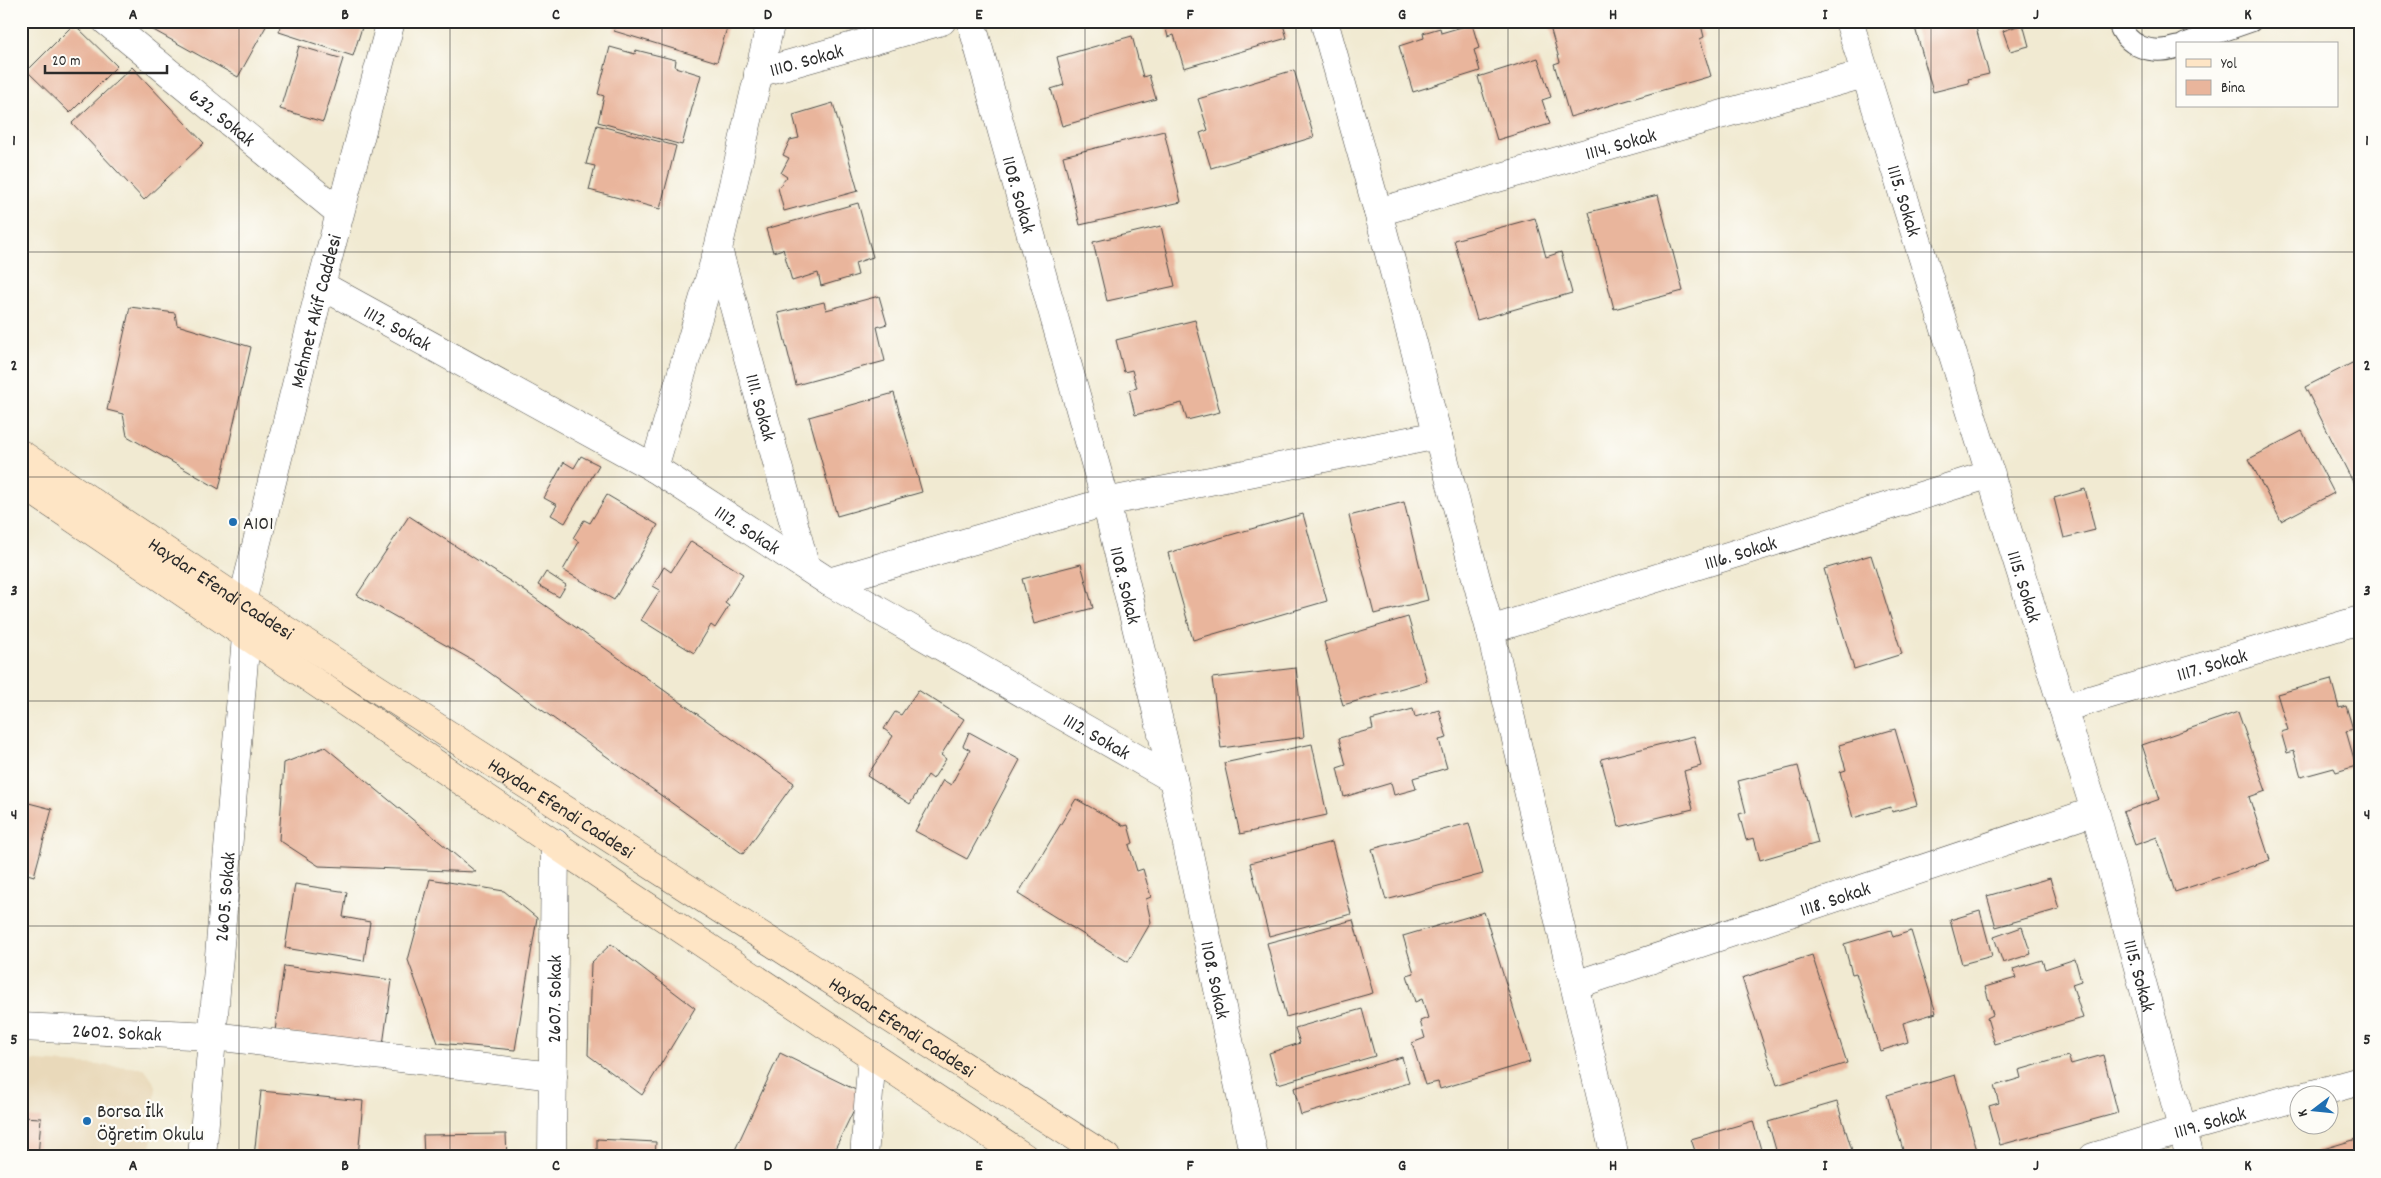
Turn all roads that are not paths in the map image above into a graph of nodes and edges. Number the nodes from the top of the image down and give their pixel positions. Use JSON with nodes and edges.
{"nodes":[{"id":1,"x":106,"y":21,"type":"edge"},
{"id":2,"x":391,"y":21,"type":"edge"},
{"id":3,"x":771,"y":21,"type":"edge"},
{"id":4,"x":942,"y":21,"type":"edge"},
{"id":5,"x":971,"y":21,"type":"edge"},
{"id":6,"x":1324,"y":21,"type":"edge"},
{"id":7,"x":1848,"y":21,"type":"edge"},
{"id":8,"x":2118,"y":21,"type":"edge"},
{"id":9,"x":2251,"y":21,"type":"edge"},
{"id":10,"x":2191,"y":42,"type":"edge"},
{"id":11,"x":2176,"y":46,"type":"edge"},
{"id":12,"x":758,"y":73,"type":"junction"},
{"id":13,"x":1864,"y":74,"type":"junction"},
{"id":14,"x":339,"y":212,"type":"junction"},
{"id":15,"x":1378,"y":212,"type":"junction"},
{"id":16,"x":718,"y":248,"type":"junction"},
{"id":17,"x":321,"y":285,"type":"junction"},
{"id":18,"x":1438,"y":436,"type":"junction"},
{"id":19,"x":21,"y":454,"type":"edge"},
{"id":20,"x":654,"y":468,"type":"junction"},
{"id":21,"x":1991,"y":474,"type":"junction"},
{"id":22,"x":21,"y":482,"type":"edge"},
{"id":23,"x":1106,"y":502,"type":"junction"},
{"id":24,"x":804,"y":564,"type":"junction"},
{"id":25,"x":829,"y":582,"type":"junction"},
{"id":26,"x":242,"y":602,"type":"junction"},
{"id":27,"x":2360,"y":620,"type":"edge"},
{"id":28,"x":1490,"y":630,"type":"junction"},
{"id":29,"x":246,"y":636,"type":"junction"},
{"id":30,"x":2063,"y":708,"type":"junction"},
{"id":31,"x":1173,"y":779,"type":"junction"},
{"id":32,"x":2095,"y":811,"type":"junction"},
{"id":33,"x":555,"y":843,"type":"junction"},
{"id":34,"x":1575,"y":985,"type":"junction"},
{"id":35,"x":21,"y":1027,"type":"edge"},
{"id":36,"x":213,"y":1036,"type":"junction"},
{"id":37,"x":872,"y":1055,"type":"junction"},
{"id":38,"x":553,"y":1076,"type":"junction"},
{"id":39,"x":2360,"y":1081,"type":"edge"},
{"id":40,"x":2338,"y":1087,"type":"edge"},
{"id":41,"x":2288,"y":1101,"type":"edge"},
{"id":42,"x":2183,"y":1129,"type":"junction"},
{"id":43,"x":202,"y":1157,"type":"edge"},
{"id":44,"x":552,"y":1157,"type":"edge"},
{"id":45,"x":864,"y":1157,"type":"edge"},
{"id":46,"x":1024,"y":1157,"type":"edge"},
{"id":47,"x":1106,"y":1157,"type":"edge"},
{"id":48,"x":1254,"y":1157,"type":"edge"},
{"id":49,"x":1615,"y":1157,"type":"edge"},
{"id":50,"x":2094,"y":1157,"type":"edge"},
{"id":51,"x":2190,"y":1157,"type":"edge"}],
"edges":[{"from":1,"to":14,"type":"street","name":"632. Sokak"},
{"from":2,"to":14,"type":"street","name":"Mehmet Akif Caddesi"},
{"from":3,"to":12,"type":"street"},
{"from":4,"to":12,"type":"street","name":"1110. Sokak"},
{"from":5,"to":23,"type":"street","name":"1108. Sokak"},
{"from":6,"to":15,"type":"street"},
{"from":7,"to":13,"type":"street","name":"1115. Sokak"},
{"from":8,"to":11,"type":"lane"},
{"from":9,"to":10,"type":"lane"},
{"from":12,"to":16,"type":"street"},
{"from":13,"to":15,"type":"street","name":"1114. Sokak"},
{"from":13,"to":21,"type":"street","name":"1115. Sokak"},
{"from":14,"to":17,"type":"street","name":"Mehmet Akif Caddesi"},
{"from":15,"to":18,"type":"street"},
{"from":16,"to":20,"type":"street"},
{"from":16,"to":24,"type":"street","name":"1111. Sokak"},
{"from":17,"to":20,"type":"street","name":"1112. Sokak"},
{"from":17,"to":26,"type":"street","name":"Mehmet Akif Caddesi"},
{"from":18,"to":23,"type":"street"},
{"from":18,"to":28,"type":"street"},
{"from":19,"to":26,"type":"main road","name":"Haydar Efendi Caddesi"},
{"from":20,"to":24,"type":"street","name":"1112. Sokak"},
{"from":21,"to":28,"type":"street","name":"1116. Sokak"},
{"from":21,"to":30,"type":"street","name":"1115. Sokak"},
{"from":22,"to":29,"type":"main road","name":"Haydar Efendi Caddesi"},
{"from":23,"to":25,"type":"street"},
{"from":23,"to":31,"type":"street","name":"1108. Sokak"},
{"from":24,"to":25,"type":"street","name":"1112. Sokak"},
{"from":25,"to":31,"type":"street","name":"1112. Sokak"},
{"from":26,"to":47,"type":"main road","name":"Haydar Efendi Caddesi"},
{"from":27,"to":30,"type":"street","name":"1117. Sokak"},
{"from":28,"to":34,"type":"street"},
{"from":29,"to":33,"type":"main road","name":"Haydar Efendi Caddesi"},
{"from":29,"to":36,"type":"street","name":"2605. Sokak"},
{"from":30,"to":32,"type":"street","name":"1115. Sokak"},
{"from":31,"to":48,"type":"street","name":"1108. Sokak"},
{"from":32,"to":34,"type":"street","name":"1118. Sokak"},
{"from":32,"to":42,"type":"street","name":"1115. Sokak"},
{"from":33,"to":37,"type":"main road","name":"Haydar Efendi Caddesi"},
{"from":33,"to":38,"type":"street","name":"2607. Sokak"},
{"from":34,"to":49,"type":"street"},
{"from":35,"to":36,"type":"street","name":"2602. Sokak"},
{"from":36,"to":38,"type":"street","name":"2602. Sokak"},
{"from":36,"to":43,"type":"street","name":"2605. Sokak"},
{"from":37,"to":45,"type":"street"},
{"from":37,"to":46,"type":"main road","name":"Haydar Efendi Caddesi"},
{"from":38,"to":44,"type":"street","name":"2607. Sokak"},
{"from":39,"to":40,"type":"street"},
{"from":41,"to":42,"type":"street","name":"1119. Sokak"},
{"from":42,"to":50,"type":"street","name":"1119. Sokak"},
{"from":42,"to":51,"type":"street","name":"1115. Sokak"}]}
